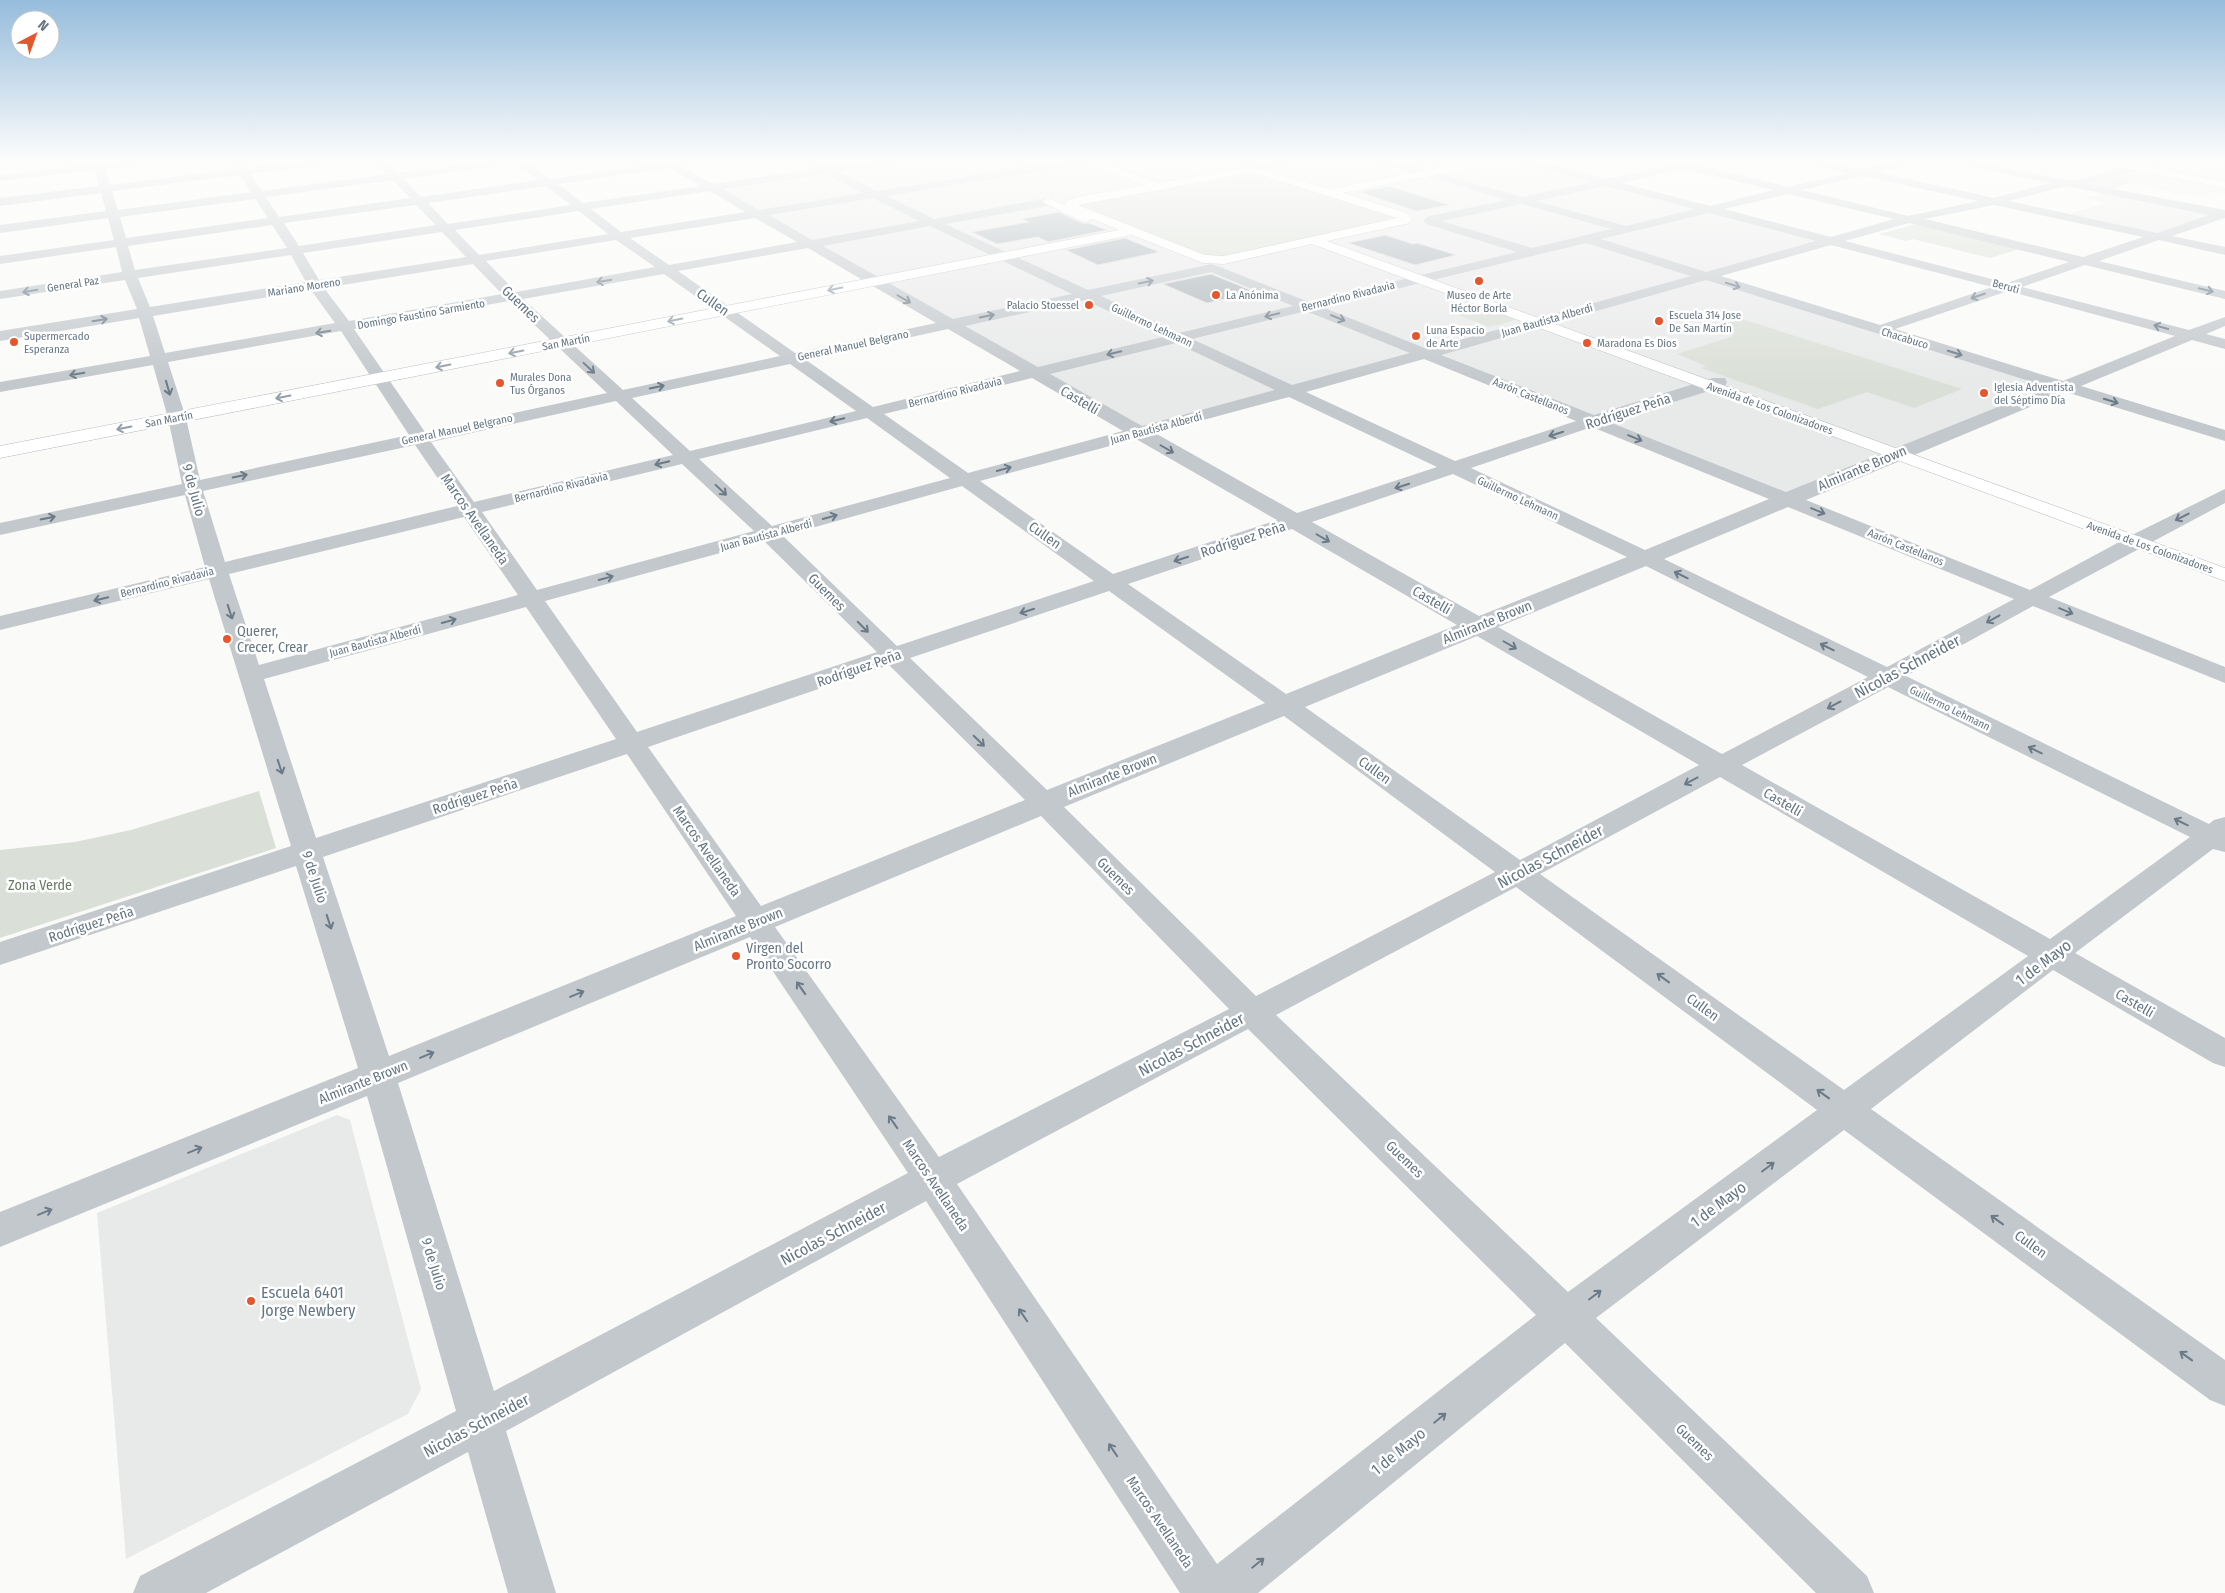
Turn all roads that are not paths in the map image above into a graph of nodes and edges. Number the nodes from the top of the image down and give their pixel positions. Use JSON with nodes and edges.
{"nodes":[{"id":1,"x":119,"y":235,"type":"edge"},
{"id":2,"x":175,"y":235,"type":"edge"},
{"id":3,"x":285,"y":235,"type":"edge"},
{"id":4,"x":395,"y":235,"type":"edge"},
{"id":5,"x":452,"y":235,"type":"edge"},
{"id":6,"x":622,"y":235,"type":"edge"},
{"id":7,"x":792,"y":235,"type":"edge"},
{"id":8,"x":863,"y":235,"type":"edge"},
{"id":9,"x":960,"y":235,"type":"edge"},
{"id":10,"x":1110,"y":235,"type":"edge"},
{"id":11,"x":1136,"y":235,"type":"edge"},
{"id":12,"x":1348,"y":235,"type":"edge"},
{"id":13,"x":1355,"y":235,"type":"edge"},
{"id":14,"x":1478,"y":235,"type":"edge"},
{"id":15,"x":1600,"y":235,"type":"edge"},
{"id":16,"x":1810,"y":235,"type":"edge"},
{"id":17,"x":1851,"y":235,"type":"edge"},
{"id":18,"x":1977,"y":235,"type":"edge"},
{"id":19,"x":2154,"y":235,"type":"edge"},
{"id":20,"x":618,"y":236,"type":"junction"},
{"id":21,"x":2157,"y":236,"type":"junction"},
{"id":22,"x":1586,"y":239,"type":"junction"},
{"id":23,"x":1831,"y":241,"type":"junction"},
{"id":24,"x":1323,"y":242,"type":"junction"},
{"id":25,"x":121,"y":243,"type":"junction"},
{"id":26,"x":809,"y":245,"type":"junction"},
{"id":27,"x":295,"y":250,"type":"junction"},
{"id":28,"x":1531,"y":252,"type":"junction"},
{"id":29,"x":2225,"y":252,"type":"edge"},
{"id":30,"x":1005,"y":256,"type":"junction"},
{"id":31,"x":476,"y":259,"type":"junction"},
{"id":32,"x":0,"y":260,"type":"edge"},
{"id":33,"x":2084,"y":261,"type":"junction"},
{"id":34,"x":1207,"y":263,"type":"junction"},
{"id":35,"x":667,"y":270,"type":"junction"},
{"id":36,"x":130,"y":276,"type":"junction"},
{"id":37,"x":1704,"y":276,"type":"junction"},
{"id":38,"x":1426,"y":278,"type":"junction"},
{"id":39,"x":874,"y":282,"type":"junction"},
{"id":40,"x":315,"y":285,"type":"junction"},
{"id":41,"x":2007,"y":287,"type":"junction"},
{"id":42,"x":1088,"y":294,"type":"junction"},
{"id":43,"x":2225,"y":294,"type":"edge"},
{"id":44,"x":0,"y":295,"type":"edge"},
{"id":45,"x":513,"y":297,"type":"junction"},
{"id":46,"x":1308,"y":306,"type":"junction"},
{"id":47,"x":725,"y":311,"type":"junction"},
{"id":48,"x":145,"y":312,"type":"junction"},
{"id":49,"x":1543,"y":321,"type":"junction"},
{"id":50,"x":2225,"y":321,"type":"edge"},
{"id":51,"x":948,"y":324,"type":"junction"},
{"id":52,"x":346,"y":328,"type":"junction"},
{"id":53,"x":1879,"y":330,"type":"junction"},
{"id":54,"x":2191,"y":335,"type":"junction"},
{"id":55,"x":0,"y":336,"type":"edge"},
{"id":56,"x":1180,"y":337,"type":"junction"},
{"id":57,"x":562,"y":342,"type":"junction"},
{"id":58,"x":2225,"y":344,"type":"edge"},
{"id":59,"x":1424,"y":353,"type":"junction"},
{"id":60,"x":792,"y":358,"type":"junction"},
{"id":61,"x":160,"y":360,"type":"junction"},
{"id":62,"x":1033,"y":373,"type":"junction"},
{"id":63,"x":380,"y":378,"type":"junction"},
{"id":64,"x":1712,"y":383,"type":"junction"},
{"id":65,"x":2064,"y":386,"type":"junction"},
{"id":66,"x":0,"y":388,"type":"edge"},
{"id":67,"x":1292,"y":390,"type":"junction"},
{"id":68,"x":618,"y":395,"type":"junction"},
{"id":69,"x":870,"y":412,"type":"junction"},
{"id":70,"x":177,"y":418,"type":"junction"},
{"id":71,"x":1594,"y":421,"type":"junction"},
{"id":72,"x":1138,"y":433,"type":"junction"},
{"id":73,"x":2225,"y":436,"type":"edge"},
{"id":74,"x":419,"y":437,"type":"junction"},
{"id":75,"x":0,"y":452,"type":"edge"},
{"id":76,"x":1901,"y":452,"type":"junction"},
{"id":77,"x":685,"y":457,"type":"junction"},
{"id":78,"x":1455,"y":468,"type":"junction"},
{"id":79,"x":966,"y":480,"type":"junction"},
{"id":80,"x":192,"y":486,"type":"junction"},
{"id":81,"x":2225,"y":495,"type":"edge"},
{"id":82,"x":1788,"y":499,"type":"junction"},
{"id":83,"x":468,"y":510,"type":"junction"},
{"id":84,"x":1294,"y":522,"type":"junction"},
{"id":85,"x":0,"y":529,"type":"edge"},
{"id":86,"x":769,"y":534,"type":"junction"},
{"id":87,"x":2138,"y":539,"type":"junction"},
{"id":88,"x":1646,"y":558,"type":"junction"},
{"id":89,"x":2225,"y":566,"type":"edge"},
{"id":90,"x":217,"y":571,"type":"junction"},
{"id":91,"x":2225,"y":575,"type":"edge"},
{"id":92,"x":1112,"y":582,"type":"junction"},
{"id":93,"x":531,"y":598,"type":"junction"},
{"id":94,"x":2032,"y":598,"type":"junction"},
{"id":95,"x":0,"y":623,"type":"edge"},
{"id":96,"x":1477,"y":626,"type":"junction"},
{"id":97,"x":893,"y":656,"type":"junction"},
{"id":98,"x":250,"y":675,"type":"junction"},
{"id":99,"x":2225,"y":676,"type":"edge"},
{"id":100,"x":1887,"y":677,"type":"junction"},
{"id":101,"x":1285,"y":705,"type":"junction"},
{"id":102,"x":633,"y":744,"type":"junction"},
{"id":103,"x":1720,"y":766,"type":"junction"},
{"id":104,"x":1044,"y":803,"type":"junction"},
{"id":105,"x":2220,"y":835,"type":"edge"},
{"id":106,"x":307,"y":852,"type":"junction"},
{"id":107,"x":1518,"y":873,"type":"junction"},
{"id":108,"x":756,"y":921,"type":"junction"},
{"id":109,"x":0,"y":954,"type":"edge"},
{"id":110,"x":2052,"y":955,"type":"junction"},
{"id":111,"x":1252,"y":1012,"type":"junction"},
{"id":112,"x":2225,"y":1054,"type":"edge"},
{"id":113,"x":378,"y":1075,"type":"junction"},
{"id":114,"x":1845,"y":1110,"type":"junction"},
{"id":115,"x":932,"y":1179,"type":"junction"},
{"id":116,"x":0,"y":1230,"type":"edge"},
{"id":117,"x":1567,"y":1316,"type":"junction"},
{"id":118,"x":2225,"y":1385,"type":"edge"},
{"id":119,"x":481,"y":1422,"type":"junction"},
{"id":120,"x":157,"y":1593,"type":"edge"},
{"id":121,"x":532,"y":1593,"type":"edge"},
{"id":122,"x":1208,"y":1593,"type":"edge"},
{"id":123,"x":1220,"y":1593,"type":"edge"},
{"id":124,"x":1850,"y":1593,"type":"edge"}],
"edges":[{"from":1,"to":25,"type":"street","name":"9 de Julio"},
{"from":2,"to":25,"type":"street"},
{"from":3,"to":27,"type":"street","name":"Marcos Avellaneda"},
{"from":4,"to":27,"type":"street","name":"General Paz"},
{"from":5,"to":31,"type":"street","name":"Guemes"},
{"from":6,"to":20,"type":"street","name":"Mariano Moreno"},
{"from":7,"to":26,"type":"street","name":"Castelli"},
{"from":8,"to":26,"type":"street","name":"Domingo Faustino Sarmiento"},
{"from":9,"to":30,"type":"street","name":"Guillermo Lehmann"},
{"from":10,"to":30,"type":"main road","name":"San Martín"},
{"from":11,"to":34,"type":"main road","name":"Aarón Castellanos"},
{"from":12,"to":24,"type":"main road","name":"General Manuel Belgrano"},
{"from":13,"to":24,"type":"main road","name":"General Manuel Belgrano"},
{"from":14,"to":28,"type":"street"},
{"from":15,"to":22,"type":"street","name":"Bernardino Rivadavia"},
{"from":16,"to":23,"type":"street","name":"Beruti"},
{"from":17,"to":23,"type":"street","name":"Juan Bautista Alberdi"},
{"from":18,"to":33,"type":"street"},
{"from":19,"to":21,"type":"street"},
{"from":20,"to":31,"type":"street","name":"Mariano Moreno"},
{"from":20,"to":35,"type":"street","name":"Cullen"},
{"from":21,"to":29,"type":"street"},
{"from":21,"to":33,"type":"street"},
{"from":22,"to":28,"type":"street","name":"Bernardino Rivadavia"},
{"from":22,"to":37,"type":"street","name":"Chacabuco"},
{"from":23,"to":37,"type":"street","name":"Juan Bautista Alberdi"},
{"from":23,"to":41,"type":"street","name":"Beruti"},
{"from":24,"to":34,"type":"main road","name":"General Manuel Belgrano"},
{"from":24,"to":38,"type":"main road","name":"Avenida de Los Colonizadores"},
{"from":25,"to":32,"type":"street"},
{"from":25,"to":36,"type":"street","name":"9 de Julio"},
{"from":26,"to":35,"type":"street","name":"Domingo Faustino Sarmiento"},
{"from":26,"to":39,"type":"street","name":"Castelli"},
{"from":27,"to":36,"type":"street","name":"General Paz"},
{"from":27,"to":40,"type":"street","name":"Marcos Avellaneda"},
{"from":28,"to":38,"type":"street","name":"Bernardino Rivadavia"},
{"from":30,"to":39,"type":"main road","name":"San Martín"},
{"from":30,"to":42,"type":"street","name":"Guillermo Lehmann"},
{"from":31,"to":40,"type":"street","name":"Mariano Moreno"},
{"from":31,"to":45,"type":"street","name":"Guemes"},
{"from":33,"to":41,"type":"street"},
{"from":33,"to":43,"type":"street","one_way":true},
{"from":42,"to":34,"type":"street","name":"General Manuel Belgrano","one_way":true},
{"from":34,"to":46,"type":"street","name":"Aarón Castellanos"},
{"from":35,"to":45,"type":"street","name":"Domingo Faustino Sarmiento","one_way":true},
{"from":35,"to":47,"type":"street","name":"Cullen"},
{"from":36,"to":44,"type":"street","name":"General Paz","one_way":true},
{"from":36,"to":48,"type":"street","name":"9 de Julio"},
{"from":37,"to":49,"type":"street","name":"Juan Bautista Alberdi"},
{"from":37,"to":53,"type":"street","name":"Chacabuco","one_way":true},
{"from":38,"to":46,"type":"street","name":"Bernardino Rivadavia"},
{"from":38,"to":49,"type":"main road","name":"Avenida de Los Colonizadores"},
{"from":39,"to":47,"type":"main road","name":"San Martín","one_way":true},
{"from":39,"to":51,"type":"street","name":"Castelli","one_way":true},
{"from":40,"to":48,"type":"street","name":"Mariano Moreno"},
{"from":40,"to":52,"type":"street","name":"Marcos Avellaneda"},
{"from":41,"to":53,"type":"street","one_way":true},
{"from":54,"to":41,"type":"street","name":"Beruti","one_way":true},
{"from":51,"to":42,"type":"street","name":"General Manuel Belgrano","one_way":true},
{"from":42,"to":56,"type":"street","name":"Guillermo Lehmann"},
{"from":45,"to":52,"type":"street","name":"Domingo Faustino Sarmiento"},
{"from":45,"to":57,"type":"street","name":"Guemes"},
{"from":46,"to":56,"type":"street","name":"Bernardino Rivadavia","one_way":true},
{"from":46,"to":59,"type":"street","name":"Aarón Castellanos","one_way":true},
{"from":47,"to":57,"type":"main road","name":"San Martín","one_way":true},
{"from":47,"to":60,"type":"street","name":"Cullen"},
{"from":55,"to":48,"type":"street","name":"Mariano Moreno","one_way":true},
{"from":48,"to":61,"type":"street","name":"9 de Julio"},
{"from":49,"to":59,"type":"street","name":"Juan Bautista Alberdi"},
{"from":49,"to":64,"type":"main road","name":"Avenida de Los Colonizadores"},
{"from":50,"to":54,"type":"street","name":"Almirante Brown"},
{"from":51,"to":60,"type":"street","name":"General Manuel Belgrano"},
{"from":51,"to":62,"type":"street","name":"Castelli"},
{"from":52,"to":61,"type":"street","name":"Domingo Faustino Sarmiento","one_way":true},
{"from":52,"to":63,"type":"street","name":"Marcos Avellaneda"},
{"from":53,"to":65,"type":"street","name":"Chacabuco","one_way":true},
{"from":54,"to":58,"type":"street","name":"Beruti"},
{"from":54,"to":65,"type":"street","name":"Almirante Brown"},
{"from":56,"to":62,"type":"street","name":"Bernardino Rivadavia","one_way":true},
{"from":56,"to":67,"type":"street","name":"Guillermo Lehmann"},
{"from":57,"to":63,"type":"main road","name":"San Martín","one_way":true},
{"from":57,"to":68,"type":"street","name":"Guemes","one_way":true},
{"from":59,"to":67,"type":"street","name":"Juan Bautista Alberdi"},
{"from":59,"to":71,"type":"street","name":"Aarón Castellanos"},
{"from":68,"to":60,"type":"street","name":"General Manuel Belgrano","one_way":true},
{"from":60,"to":69,"type":"street","name":"Cullen"},
{"from":61,"to":66,"type":"street","name":"Domingo Faustino Sarmiento","one_way":true},
{"from":61,"to":70,"type":"street","name":"9 de Julio","one_way":true},
{"from":62,"to":69,"type":"street","name":"Bernardino Rivadavia"},
{"from":62,"to":72,"type":"street","name":"Castelli"},
{"from":63,"to":70,"type":"main road","name":"San Martín","one_way":true},
{"from":63,"to":74,"type":"street","name":"Marcos Avellaneda"},
{"from":64,"to":71,"type":"street","name":"Rodríguez Peña"},
{"from":64,"to":76,"type":"main road","name":"Avenida de Los Colonizadores"},
{"from":65,"to":73,"type":"street","name":"Chacabuco","one_way":true},
{"from":65,"to":76,"type":"street","name":"Almirante Brown"},
{"from":67,"to":72,"type":"street","name":"Juan Bautista Alberdi"},
{"from":67,"to":78,"type":"street","name":"Guillermo Lehmann"},
{"from":68,"to":74,"type":"street","name":"General Manuel Belgrano"},
{"from":68,"to":77,"type":"street","name":"Guemes"},
{"from":69,"to":77,"type":"street","name":"Bernardino Rivadavia","one_way":true},
{"from":69,"to":79,"type":"street","name":"Cullen"},
{"from":70,"to":75,"type":"main road","name":"San Martín","one_way":true},
{"from":70,"to":80,"type":"street","name":"9 de Julio"},
{"from":71,"to":78,"type":"street","name":"Rodríguez Peña","one_way":true},
{"from":71,"to":82,"type":"street","name":"Aarón Castellanos","one_way":true},
{"from":79,"to":72,"type":"street","name":"Juan Bautista Alberdi","one_way":true},
{"from":72,"to":84,"type":"street","name":"Castelli","one_way":true},
{"from":80,"to":74,"type":"street","name":"General Manuel Belgrano","one_way":true},
{"from":74,"to":83,"type":"street","name":"Marcos Avellaneda"},
{"from":76,"to":82,"type":"street","name":"Almirante Brown"},
{"from":76,"to":87,"type":"main road","name":"Avenida de Los Colonizadores"},
{"from":77,"to":83,"type":"street","name":"Bernardino Rivadavia","one_way":true},
{"from":77,"to":86,"type":"street","name":"Guemes","one_way":true},
{"from":78,"to":84,"type":"street","name":"Rodríguez Peña","one_way":true},
{"from":78,"to":88,"type":"street","name":"Guillermo Lehmann"},
{"from":86,"to":79,"type":"street","name":"Juan Bautista Alberdi","one_way":true},
{"from":79,"to":92,"type":"street","name":"Cullen"},
{"from":85,"to":80,"type":"street","name":"General Manuel Belgrano","one_way":true},
{"from":80,"to":90,"type":"street","name":"9 de Julio"},
{"from":81,"to":87,"type":"street","name":"Nicolas Schneider","one_way":true},
{"from":82,"to":88,"type":"street","name":"Almirante Brown"},
{"from":82,"to":94,"type":"street","name":"Aarón Castellanos","one_way":true},
{"from":83,"to":90,"type":"street","name":"Bernardino Rivadavia"},
{"from":83,"to":93,"type":"street","name":"Marcos Avellaneda"},
{"from":84,"to":92,"type":"street","name":"Rodríguez Peña","one_way":true},
{"from":84,"to":96,"type":"street","name":"Castelli","one_way":true},
{"from":93,"to":86,"type":"street","name":"Juan Bautista Alberdi","one_way":true},
{"from":86,"to":97,"type":"street","name":"Guemes","one_way":true},
{"from":87,"to":89,"type":"main road","name":"Avenida de Los Colonizadores"},
{"from":87,"to":91,"type":"main road","name":"Avenida de Los Colonizadores"},
{"from":87,"to":94,"type":"street","name":"Nicolas Schneider"},
{"from":88,"to":96,"type":"street","name":"Almirante Brown"},
{"from":100,"to":88,"type":"street","name":"Guillermo Lehmann","one_way":true},
{"from":90,"to":95,"type":"street","name":"Bernardino Rivadavia","one_way":true},
{"from":90,"to":98,"type":"street","name":"9 de Julio","one_way":true},
{"from":92,"to":97,"type":"street","name":"Rodríguez Peña","one_way":true},
{"from":92,"to":101,"type":"street","name":"Cullen"},
{"from":98,"to":93,"type":"street","name":"Juan Bautista Alberdi","one_way":true},
{"from":93,"to":102,"type":"street","name":"Marcos Avellaneda"},
{"from":94,"to":99,"type":"street","name":"Aarón Castellanos","one_way":true},
{"from":94,"to":100,"type":"street","name":"Nicolas Schneider","one_way":true},
{"from":96,"to":101,"type":"street","name":"Almirante Brown"},
{"from":96,"to":103,"type":"street","name":"Castelli","one_way":true},
{"from":97,"to":102,"type":"street","name":"Rodríguez Peña"},
{"from":97,"to":104,"type":"street","name":"Guemes","one_way":true},
{"from":98,"to":106,"type":"street","name":"9 de Julio","one_way":true},
{"from":100,"to":103,"type":"street","name":"Nicolas Schneider","one_way":true},
{"from":105,"to":100,"type":"street","name":"Guillermo Lehmann","one_way":true},
{"from":101,"to":104,"type":"street","name":"Almirante Brown"},
{"from":101,"to":107,"type":"street","name":"Cullen"},
{"from":102,"to":106,"type":"street","name":"Rodríguez Peña"},
{"from":102,"to":108,"type":"street","name":"Marcos Avellaneda"},
{"from":103,"to":107,"type":"street","name":"Nicolas Schneider","one_way":true},
{"from":103,"to":110,"type":"street","name":"Castelli"},
{"from":104,"to":108,"type":"street","name":"Almirante Brown"},
{"from":104,"to":111,"type":"street","name":"Guemes"},
{"from":105,"to":110,"type":"street","name":"1 de Mayo"},
{"from":106,"to":109,"type":"street","name":"Rodríguez Peña"},
{"from":106,"to":113,"type":"street","name":"9 de Julio","one_way":true},
{"from":107,"to":111,"type":"street","name":"Nicolas Schneider"},
{"from":114,"to":107,"type":"street","name":"Cullen","one_way":true},
{"from":113,"to":108,"type":"street","name":"Almirante Brown","one_way":true},
{"from":115,"to":108,"type":"street","name":"Marcos Avellaneda","one_way":true},
{"from":110,"to":112,"type":"street","name":"Castelli"},
{"from":110,"to":114,"type":"street","name":"1 de Mayo"},
{"from":111,"to":115,"type":"street","name":"Nicolas Schneider"},
{"from":111,"to":117,"type":"street","name":"Guemes"},
{"from":116,"to":113,"type":"street","name":"Almirante Brown","one_way":true},
{"from":113,"to":119,"type":"street","name":"9 de Julio"},
{"from":117,"to":114,"type":"street","name":"1 de Mayo","one_way":true},
{"from":118,"to":114,"type":"street","name":"Cullen","one_way":true},
{"from":115,"to":119,"type":"street","name":"Nicolas Schneider"},
{"from":122,"to":115,"type":"street","name":"Marcos Avellaneda","one_way":true},
{"from":123,"to":117,"type":"street","name":"1 de Mayo","one_way":true},
{"from":117,"to":124,"type":"street","name":"Guemes"},
{"from":119,"to":120,"type":"street","name":"Nicolas Schneider"},
{"from":119,"to":121,"type":"street","name":"9 de Julio"}]}
